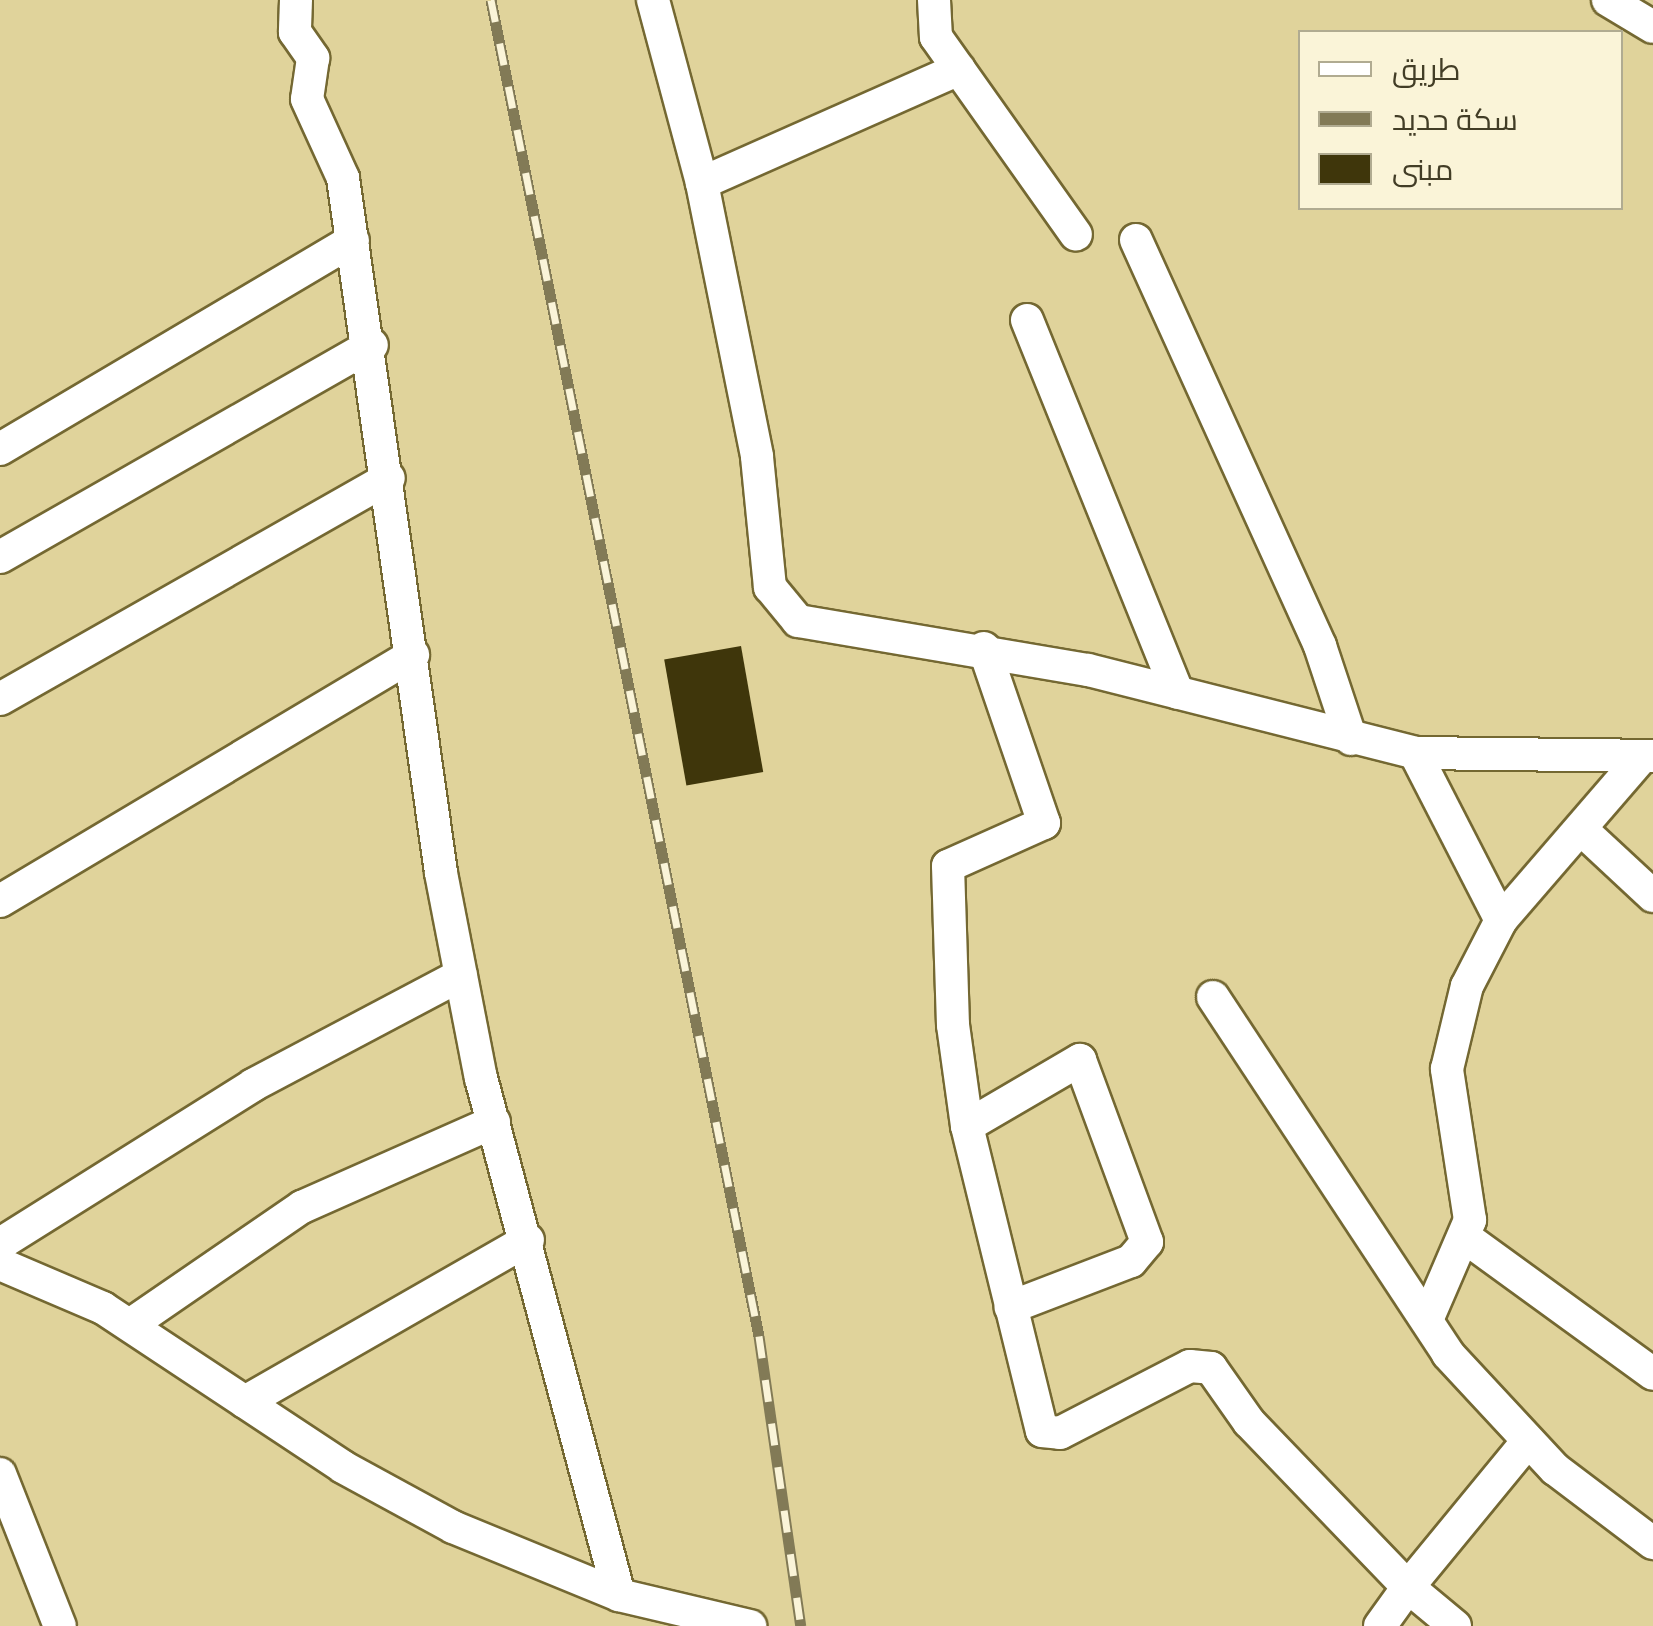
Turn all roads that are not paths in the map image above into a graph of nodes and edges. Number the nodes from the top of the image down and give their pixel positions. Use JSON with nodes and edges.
{"nodes":[{"id":1,"x":296,"y":0,"type":"edge"},
{"id":2,"x":653,"y":0,"type":"edge"},
{"id":3,"x":934,"y":0,"type":"edge"},
{"id":4,"x":1608,"y":0,"type":"edge"},
{"id":5,"x":1650,"y":18,"type":"edge"},
{"id":6,"x":959,"y":69,"type":"junction"},
{"id":7,"x":702,"y":183,"type":"junction"},
{"id":8,"x":1076,"y":236,"type":"dead end"},
{"id":9,"x":353,"y":240,"type":"junction"},
{"id":10,"x":1136,"y":240,"type":"dead end"},
{"id":11,"x":1027,"y":320,"type":"dead end"},
{"id":12,"x":372,"y":345,"type":"junction"},
{"id":13,"x":0,"y":449,"type":"edge"},
{"id":14,"x":390,"y":478,"type":"junction"},
{"id":15,"x":0,"y":557,"type":"edge"},
{"id":16,"x":984,"y":648,"type":"junction"},
{"id":17,"x":414,"y":655,"type":"junction"},
{"id":18,"x":1178,"y":693,"type":"junction"},
{"id":19,"x":0,"y":700,"type":"edge"},
{"id":20,"x":1350,"y":739,"type":"junction"},
{"id":21,"x":1415,"y":753,"type":"junction"},
{"id":22,"x":1646,"y":758,"type":"edge"},
{"id":23,"x":1582,"y":830,"type":"junction"},
{"id":24,"x":1653,"y":896,"type":"edge"},
{"id":25,"x":0,"y":902,"type":"edge"},
{"id":26,"x":1501,"y":920,"type":"junction"},
{"id":27,"x":461,"y":976,"type":"junction"},
{"id":28,"x":1212,"y":996,"type":"dead end"},
{"id":29,"x":494,"y":1122,"type":"junction"},
{"id":30,"x":967,"y":1126,"type":"junction"},
{"id":31,"x":1466,"y":1238,"type":"junction"},
{"id":32,"x":528,"y":1240,"type":"junction"},
{"id":33,"x":0,"y":1244,"type":"edge"},
{"id":34,"x":0,"y":1264,"type":"edge"},
{"id":35,"x":1011,"y":1307,"type":"junction"},
{"id":36,"x":1427,"y":1320,"type":"junction"},
{"id":37,"x":130,"y":1325,"type":"junction"},
{"id":38,"x":1653,"y":1374,"type":"edge"},
{"id":39,"x":245,"y":1402,"type":"junction"},
{"id":40,"x":1527,"y":1442,"type":"junction"},
{"id":41,"x":0,"y":1474,"type":"edge"},
{"id":42,"x":1653,"y":1543,"type":"edge"},
{"id":43,"x":1408,"y":1588,"type":"junction"},
{"id":44,"x":619,"y":1595,"type":"junction"},
{"id":45,"x":60,"y":1626,"type":"edge"},
{"id":46,"x":750,"y":1626,"type":"edge"},
{"id":47,"x":1380,"y":1626,"type":"edge"},
{"id":48,"x":1455,"y":1626,"type":"edge"}],
"edges":[{"from":1,"to":9,"type":"street"},
{"from":2,"to":7,"type":"street"},
{"from":3,"to":6,"type":"street"},
{"from":4,"to":5,"type":"street"},
{"from":6,"to":7,"type":"street"},
{"from":6,"to":8,"type":"street"},
{"from":7,"to":16,"type":"street"},
{"from":9,"to":12,"type":"street"},
{"from":9,"to":13,"type":"street"},
{"from":10,"to":20,"type":"street"},
{"from":11,"to":18,"type":"street"},
{"from":12,"to":14,"type":"street"},
{"from":12,"to":15,"type":"street"},
{"from":14,"to":17,"type":"street"},
{"from":14,"to":19,"type":"street"},
{"from":16,"to":18,"type":"street"},
{"from":16,"to":30,"type":"street"},
{"from":17,"to":25,"type":"street"},
{"from":17,"to":27,"type":"street"},
{"from":18,"to":20,"type":"street"},
{"from":20,"to":21,"type":"street"},
{"from":21,"to":22,"type":"street"},
{"from":21,"to":26,"type":"street"},
{"from":22,"to":23,"type":"street"},
{"from":23,"to":24,"type":"street"},
{"from":23,"to":26,"type":"street"},
{"from":26,"to":31,"type":"street"},
{"from":27,"to":29,"type":"street"},
{"from":27,"to":33,"type":"street"},
{"from":28,"to":36,"type":"street"},
{"from":29,"to":32,"type":"street"},
{"from":29,"to":37,"type":"street"},
{"from":30,"to":35,"type":"street"},
{"from":30,"to":35,"type":"street"},
{"from":31,"to":36,"type":"street"},
{"from":31,"to":38,"type":"street"},
{"from":32,"to":39,"type":"street"},
{"from":32,"to":44,"type":"street"},
{"from":34,"to":37,"type":"street"},
{"from":35,"to":43,"type":"street"},
{"from":36,"to":40,"type":"street"},
{"from":37,"to":39,"type":"street"},
{"from":39,"to":44,"type":"street"},
{"from":40,"to":42,"type":"street"},
{"from":40,"to":43,"type":"street"},
{"from":41,"to":45,"type":"street"},
{"from":43,"to":47,"type":"street"},
{"from":43,"to":48,"type":"street"},
{"from":44,"to":46,"type":"street"}]}
